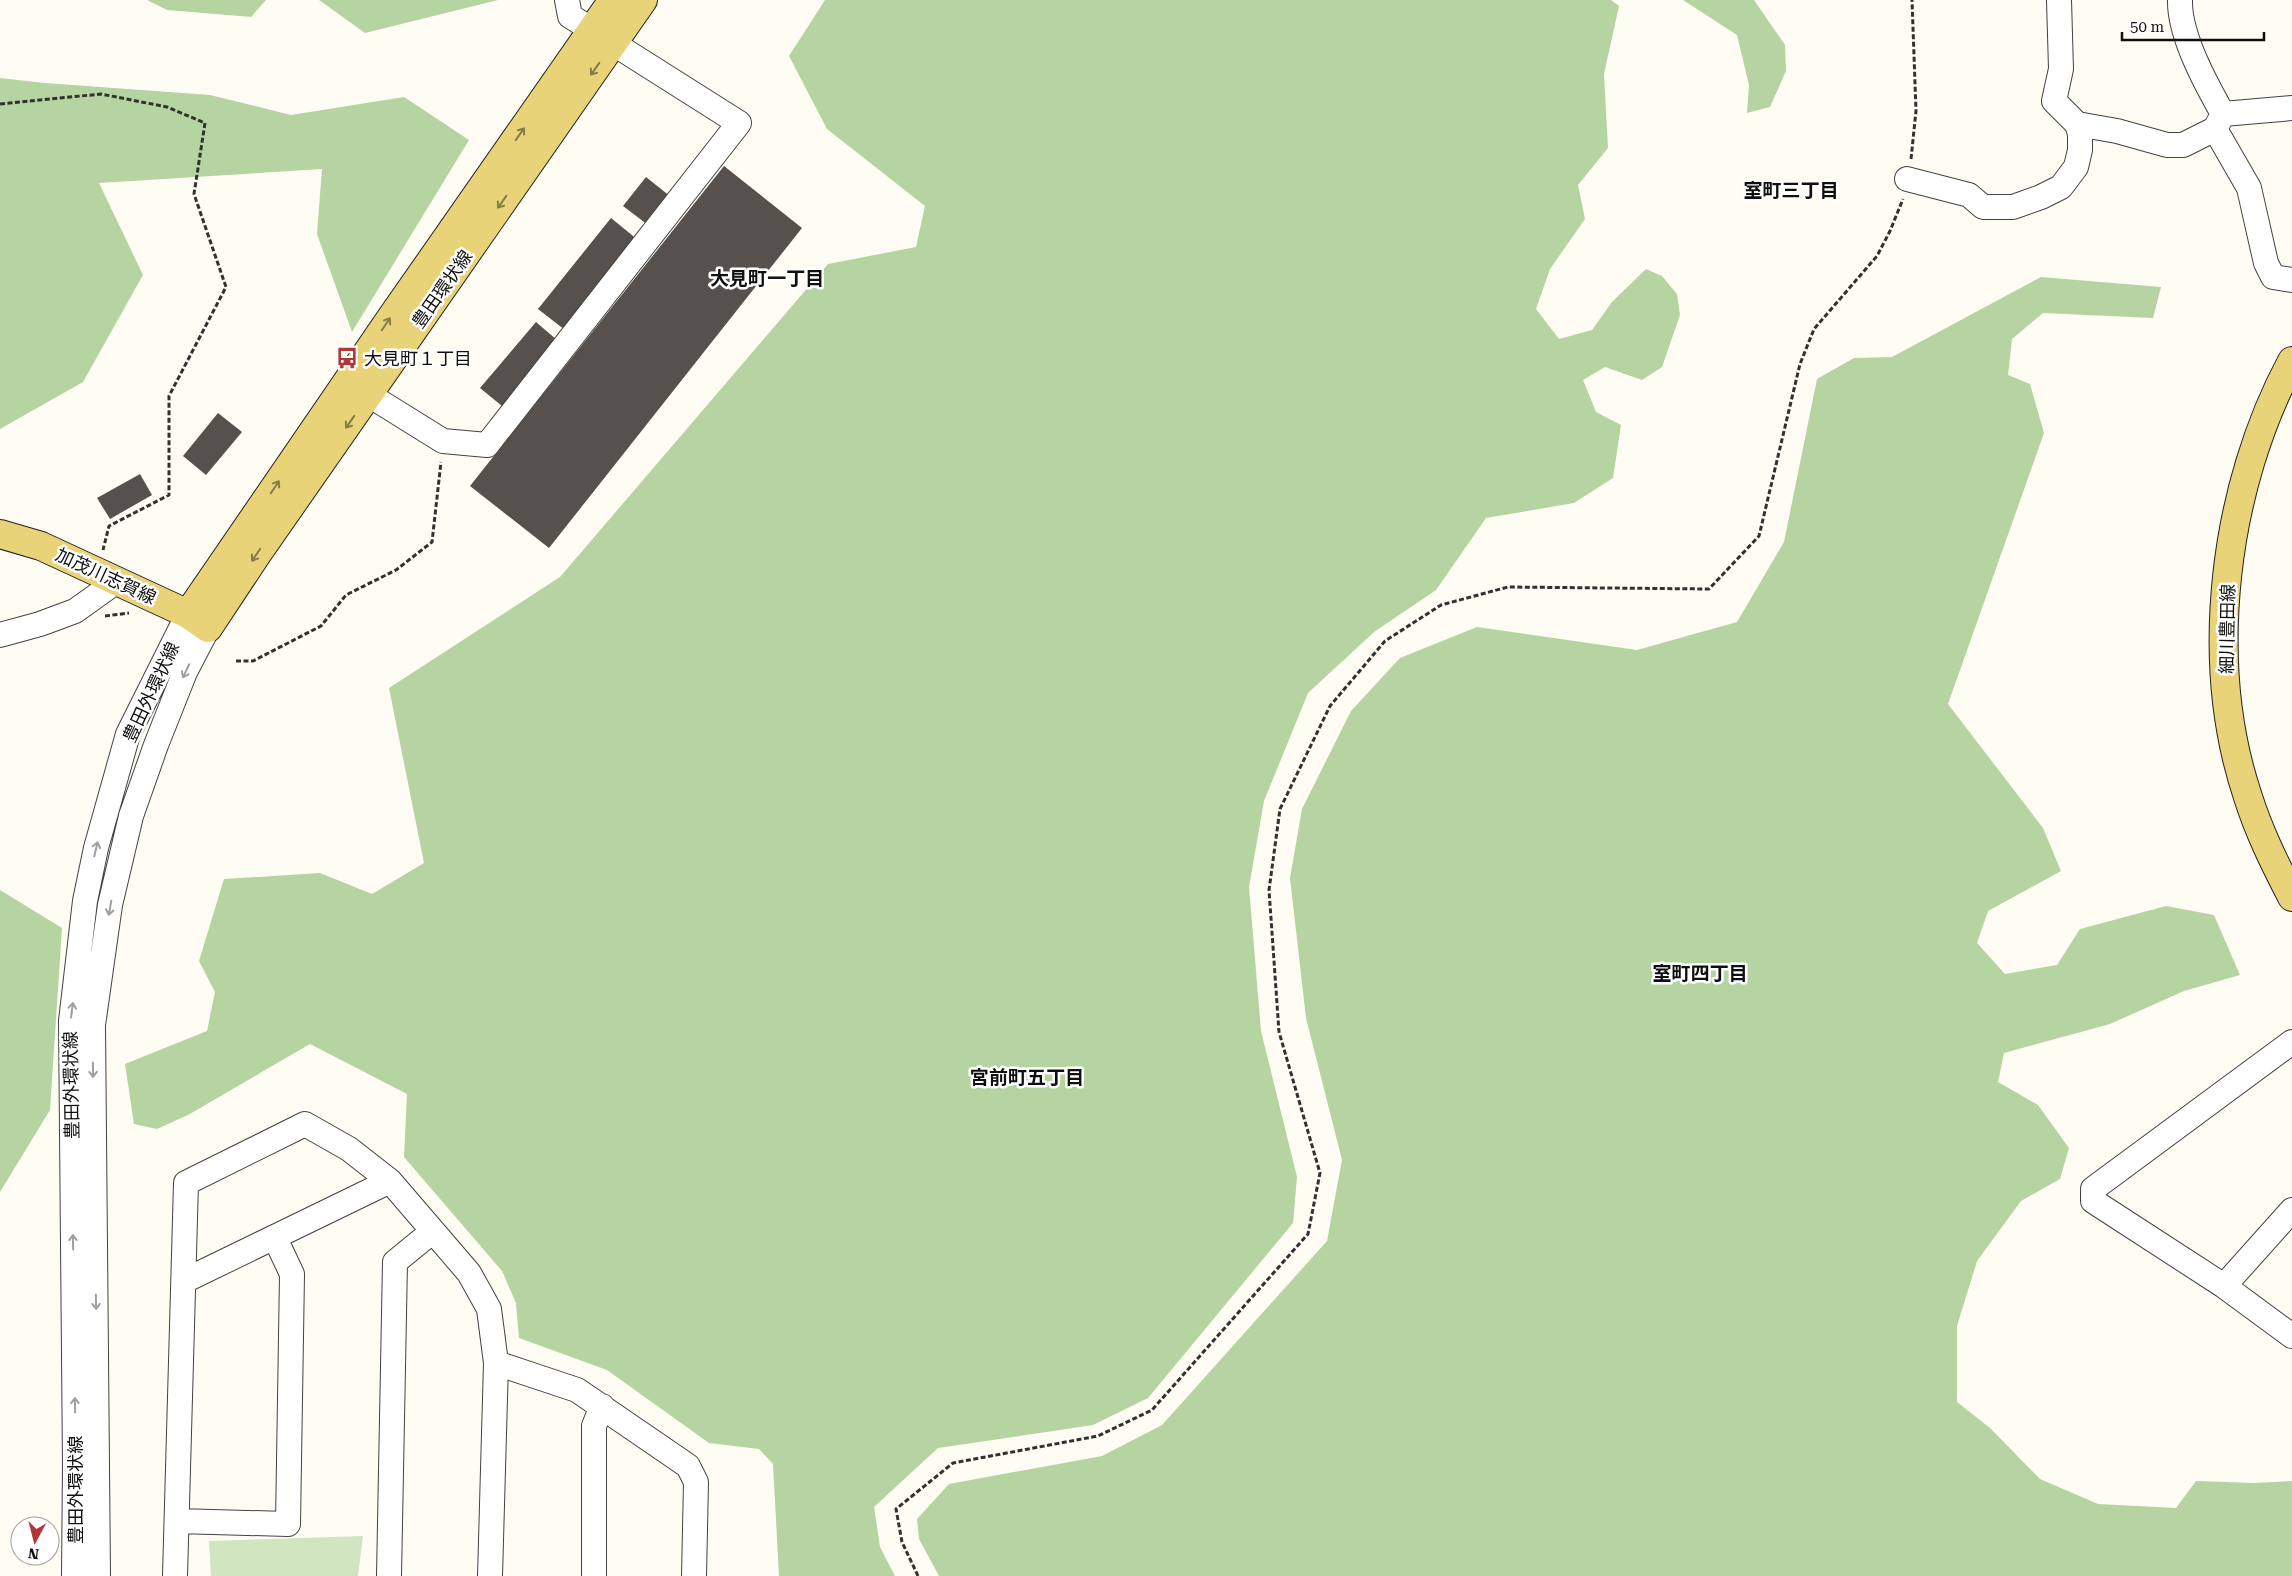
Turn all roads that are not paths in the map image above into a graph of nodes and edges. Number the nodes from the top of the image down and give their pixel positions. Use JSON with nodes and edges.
{"nodes":[{"id":1,"x":567,"y":0,"type":"edge"},
{"id":2,"x":613,"y":0,"type":"edge"},
{"id":3,"x":643,"y":0,"type":"edge"},
{"id":4,"x":2059,"y":0,"type":"edge"},
{"id":5,"x":2180,"y":0,"type":"edge"},
{"id":6,"x":602,"y":37,"type":"junction"},
{"id":7,"x":2292,"y":108,"type":"edge"},
{"id":8,"x":2219,"y":122,"type":"junction"},
{"id":9,"x":2077,"y":124,"type":"junction"},
{"id":10,"x":1907,"y":180,"type":"road end"},
{"id":11,"x":2292,"y":280,"type":"edge"},
{"id":12,"x":2292,"y":361,"type":"edge"},
{"id":13,"x":368,"y":395,"type":"junction"},
{"id":14,"x":0,"y":534,"type":"edge"},
{"id":15,"x":107,"y":576,"type":"junction"},
{"id":16,"x":198,"y":621,"type":"junction"},
{"id":17,"x":0,"y":635,"type":"edge"},
{"id":18,"x":2292,"y":897,"type":"edge"},
{"id":19,"x":2292,"y":1043,"type":"edge"},
{"id":20,"x":390,"y":1181,"type":"junction"},
{"id":21,"x":2292,"y":1210,"type":"edge"},
{"id":22,"x":433,"y":1231,"type":"junction"},
{"id":23,"x":274,"y":1238,"type":"junction"},
{"id":24,"x":184,"y":1281,"type":"junction"},
{"id":25,"x":2224,"y":1286,"type":"junction"},
{"id":26,"x":2292,"y":1336,"type":"edge"},
{"id":27,"x":496,"y":1363,"type":"junction"},
{"id":28,"x":602,"y":1406,"type":"junction"},
{"id":29,"x":177,"y":1521,"type":"junction"},
{"id":30,"x":74,"y":1576,"type":"edge"},
{"id":31,"x":98,"y":1576,"type":"edge"},
{"id":32,"x":175,"y":1576,"type":"edge"},
{"id":33,"x":389,"y":1576,"type":"edge"},
{"id":34,"x":490,"y":1576,"type":"edge"},
{"id":35,"x":594,"y":1576,"type":"edge"},
{"id":36,"x":694,"y":1576,"type":"edge"}],
"edges":[{"from":1,"to":6,"type":"street"},
{"from":2,"to":6,"type":"main road","name":"豊田環状線"},
{"from":3,"to":6,"type":"main road","name":"豊田環状線"},
{"from":4,"to":9,"type":"street"},
{"from":5,"to":8,"type":"street"},
{"from":6,"to":13,"type":"main road","name":"豊田環状線","one_way":true},
{"from":6,"to":13,"type":"street"},
{"from":16,"to":6,"type":"main road","name":"豊田環状線","one_way":true},
{"from":7,"to":8,"type":"street"},
{"from":8,"to":9,"type":"street"},
{"from":8,"to":11,"type":"street"},
{"from":9,"to":10,"type":"street"},
{"from":12,"to":18,"type":"main road","name":"細川豊田線"},
{"from":13,"to":16,"type":"main road","name":"豊田環状線","one_way":true},
{"from":14,"to":15,"type":"main road","name":"加茂川志賀線"},
{"from":15,"to":16,"type":"main road","name":"加茂川志賀線"},
{"from":15,"to":17,"type":"street"},
{"from":30,"to":16,"type":"street","name":"豊田外環状線","one_way":true},
{"from":16,"to":31,"type":"street","name":"豊田外環状線","one_way":true},
{"from":19,"to":25,"type":"street"},
{"from":20,"to":22,"type":"street"},
{"from":20,"to":23,"type":"street"},
{"from":20,"to":24,"type":"street"},
{"from":21,"to":25,"type":"street"},
{"from":22,"to":27,"type":"street"},
{"from":22,"to":33,"type":"street"},
{"from":23,"to":24,"type":"street"},
{"from":23,"to":29,"type":"street"},
{"from":24,"to":29,"type":"street"},
{"from":25,"to":26,"type":"street"},
{"from":27,"to":28,"type":"street"},
{"from":27,"to":34,"type":"street"},
{"from":28,"to":35,"type":"street"},
{"from":28,"to":36,"type":"street"},
{"from":29,"to":32,"type":"street"}]}
